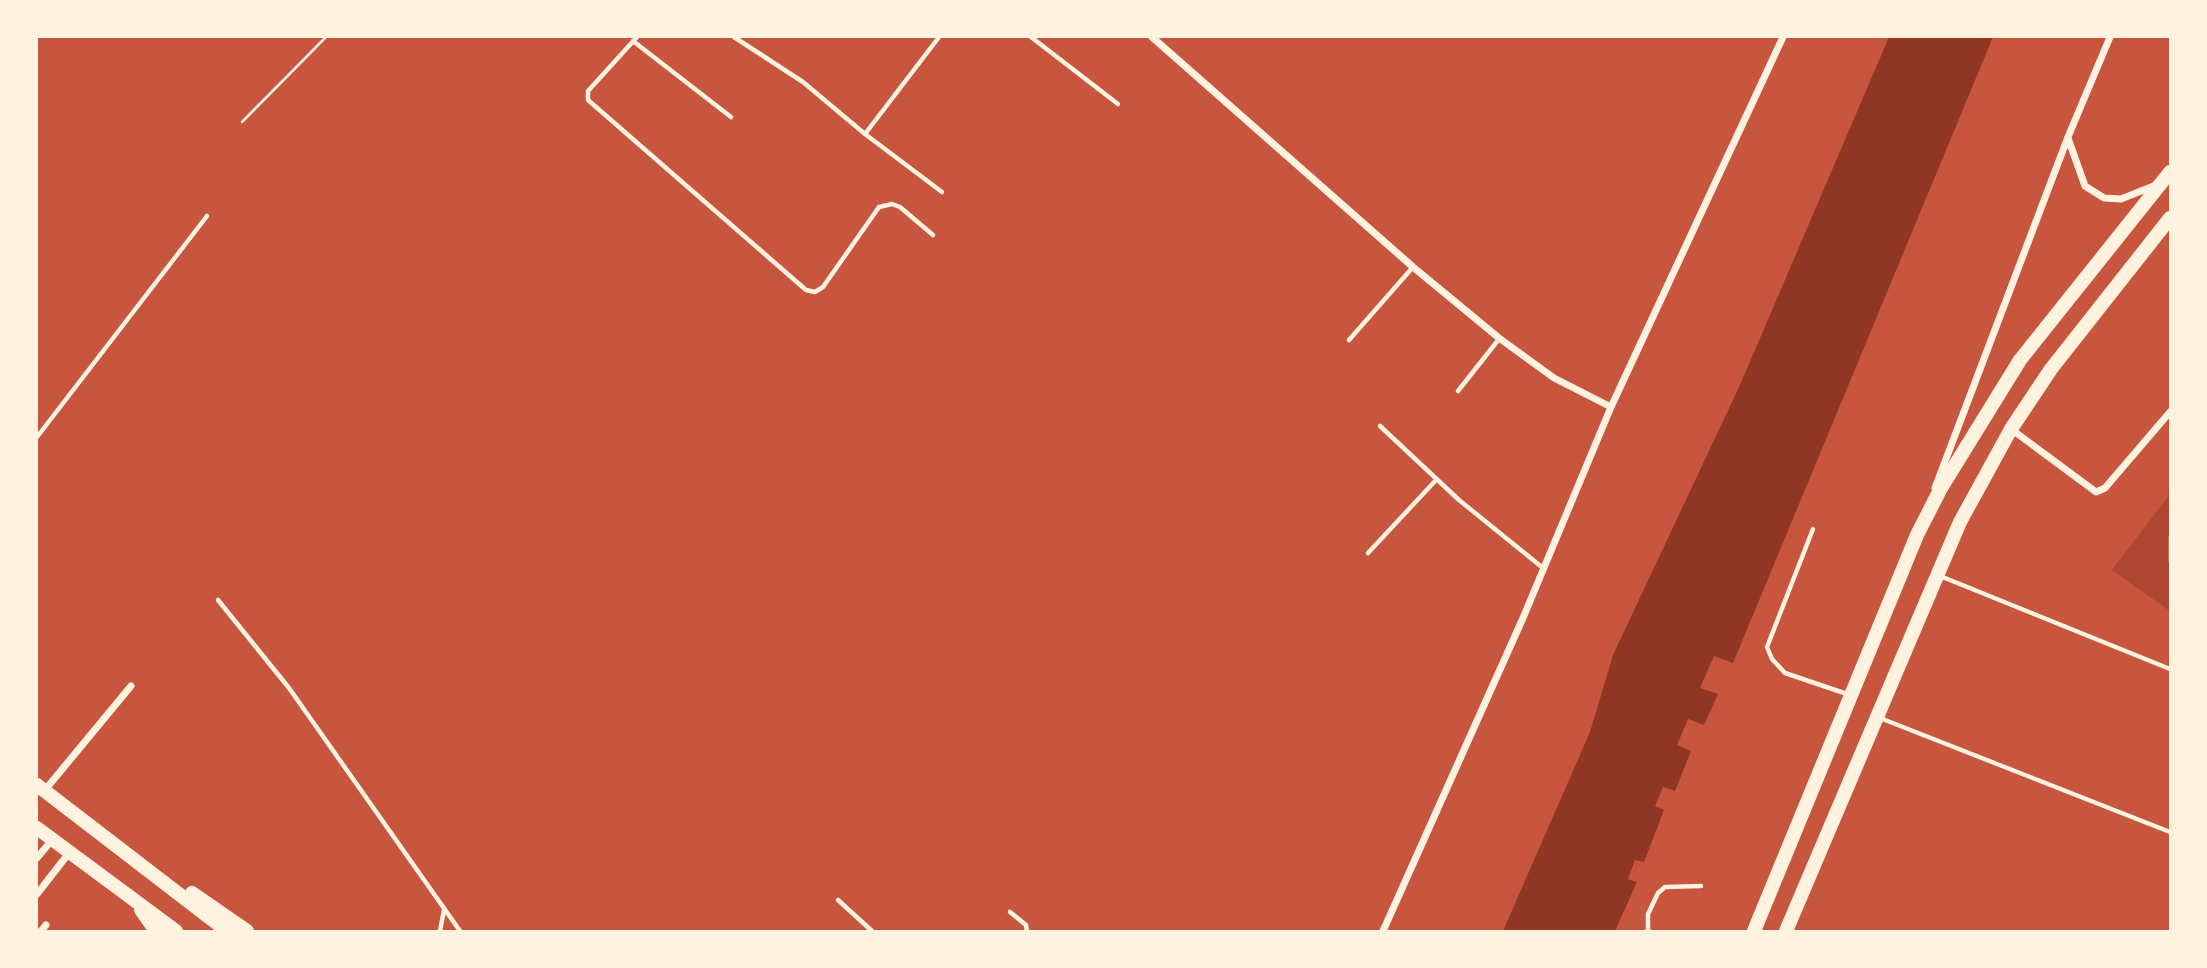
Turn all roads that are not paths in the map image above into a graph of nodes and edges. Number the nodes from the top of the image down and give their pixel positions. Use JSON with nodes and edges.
{"nodes":[{"id":1,"x":734,"y":37,"type":"edge"},
{"id":2,"x":939,"y":37,"type":"edge"},
{"id":3,"x":1031,"y":37,"type":"edge"},
{"id":4,"x":1152,"y":37,"type":"edge"},
{"id":5,"x":1783,"y":37,"type":"edge"},
{"id":6,"x":2110,"y":37,"type":"edge"},
{"id":7,"x":635,"y":39,"type":"edge"},
{"id":8,"x":1118,"y":104,"type":"dead end"},
{"id":9,"x":731,"y":117,"type":"dead end"},
{"id":10,"x":865,"y":134,"type":"junction"},
{"id":11,"x":2068,"y":138,"type":"junction"},
{"id":12,"x":2166,"y":178,"type":"edge"},
{"id":13,"x":942,"y":192,"type":"dead end"},
{"id":14,"x":206,"y":216,"type":"dead end"},
{"id":15,"x":2170,"y":218,"type":"edge"},
{"id":16,"x":933,"y":235,"type":"dead end"},
{"id":17,"x":1413,"y":267,"type":"junction"},
{"id":18,"x":1499,"y":338,"type":"junction"},
{"id":19,"x":1349,"y":340,"type":"dead end"},
{"id":20,"x":1458,"y":391,"type":"dead end"},
{"id":21,"x":1611,"y":407,"type":"junction"},
{"id":22,"x":2170,"y":412,"type":"edge"},
{"id":23,"x":1380,"y":426,"type":"dead end"},
{"id":24,"x":2011,"y":429,"type":"junction"},
{"id":25,"x":37,"y":437,"type":"edge"},
{"id":26,"x":1437,"y":479,"type":"junction"},
{"id":27,"x":1813,"y":529,"type":"dead end"},
{"id":28,"x":1917,"y":535,"type":"junction"},
{"id":29,"x":1368,"y":553,"type":"dead end"},
{"id":30,"x":1544,"y":568,"type":"junction"},
{"id":31,"x":1936,"y":574,"type":"junction"},
{"id":32,"x":218,"y":600,"type":"dead end"},
{"id":33,"x":2170,"y":669,"type":"edge"},
{"id":34,"x":131,"y":685,"type":"dead end"},
{"id":35,"x":1852,"y":696,"type":"junction"},
{"id":36,"x":1876,"y":716,"type":"junction"},
{"id":37,"x":41,"y":788,"type":"edge"},
{"id":38,"x":37,"y":828,"type":"edge"},
{"id":39,"x":2170,"y":832,"type":"edge"},
{"id":40,"x":52,"y":839,"type":"junction"},
{"id":41,"x":69,"y":853,"type":"junction"},
{"id":42,"x":37,"y":858,"type":"edge"},
{"id":43,"x":147,"y":870,"type":"junction"},
{"id":44,"x":1701,"y":886,"type":"dead end"},
{"id":45,"x":37,"y":894,"type":"edge"},
{"id":46,"x":838,"y":900,"type":"dead end"},
{"id":47,"x":135,"y":901,"type":"junction"},
{"id":48,"x":444,"y":910,"type":"junction"},
{"id":49,"x":1010,"y":912,"type":"dead end"},
{"id":50,"x":156,"y":931,"type":"edge"},
{"id":51,"x":176,"y":931,"type":"edge"},
{"id":52,"x":228,"y":931,"type":"edge"},
{"id":53,"x":247,"y":931,"type":"edge"},
{"id":54,"x":440,"y":931,"type":"edge"},
{"id":55,"x":460,"y":931,"type":"edge"},
{"id":56,"x":872,"y":931,"type":"edge"},
{"id":57,"x":1027,"y":931,"type":"edge"},
{"id":58,"x":1383,"y":931,"type":"edge"},
{"id":59,"x":1648,"y":931,"type":"edge"},
{"id":60,"x":1755,"y":931,"type":"edge"},
{"id":61,"x":1786,"y":931,"type":"edge"}],
"edges":[{"from":1,"to":10,"type":"lane"},
{"from":2,"to":10,"type":"lane"},
{"from":3,"to":8,"type":"lane"},
{"from":4,"to":17,"type":"street"},
{"from":5,"to":21,"type":"street"},
{"from":6,"to":11,"type":"street"},
{"from":7,"to":9,"type":"lane"},
{"from":7,"to":16,"type":"lane"},
{"from":10,"to":13,"type":"lane"},
{"from":11,"to":12,"type":"street"},
{"from":11,"to":28,"type":"street"},
{"from":12,"to":28,"type":"main road"},
{"from":14,"to":25,"type":"lane"},
{"from":15,"to":24,"type":"main road"},
{"from":17,"to":18,"type":"street"},
{"from":17,"to":19,"type":"lane"},
{"from":18,"to":20,"type":"lane"},
{"from":18,"to":21,"type":"street"},
{"from":21,"to":30,"type":"street"},
{"from":22,"to":24,"type":"street"},
{"from":23,"to":26,"type":"lane"},
{"from":24,"to":31,"type":"main road"},
{"from":26,"to":29,"type":"lane"},
{"from":26,"to":30,"type":"lane"},
{"from":27,"to":35,"type":"lane"},
{"from":28,"to":35,"type":"main road"},
{"from":30,"to":58,"type":"street"},
{"from":31,"to":33,"type":"lane"},
{"from":31,"to":36,"type":"main road"},
{"from":32,"to":48,"type":"lane"},
{"from":34,"to":37,"type":"street"},
{"from":35,"to":60,"type":"main road"},
{"from":36,"to":39,"type":"lane"},
{"from":36,"to":61,"type":"main road"},
{"from":37,"to":43,"type":"main road"},
{"from":38,"to":40,"type":"main road"},
{"from":40,"to":41,"type":"main road"},
{"from":40,"to":42,"type":"street"},
{"from":41,"to":45,"type":"street"},
{"from":41,"to":47,"type":"main road"},
{"from":43,"to":52,"type":"main road"},
{"from":43,"to":53,"type":"main road"},
{"from":44,"to":59,"type":"lane"},
{"from":46,"to":56,"type":"lane"},
{"from":47,"to":50,"type":"main road"},
{"from":47,"to":51,"type":"main road"},
{"from":48,"to":54,"type":"lane"},
{"from":48,"to":55,"type":"lane"},
{"from":49,"to":57,"type":"lane"}]}
